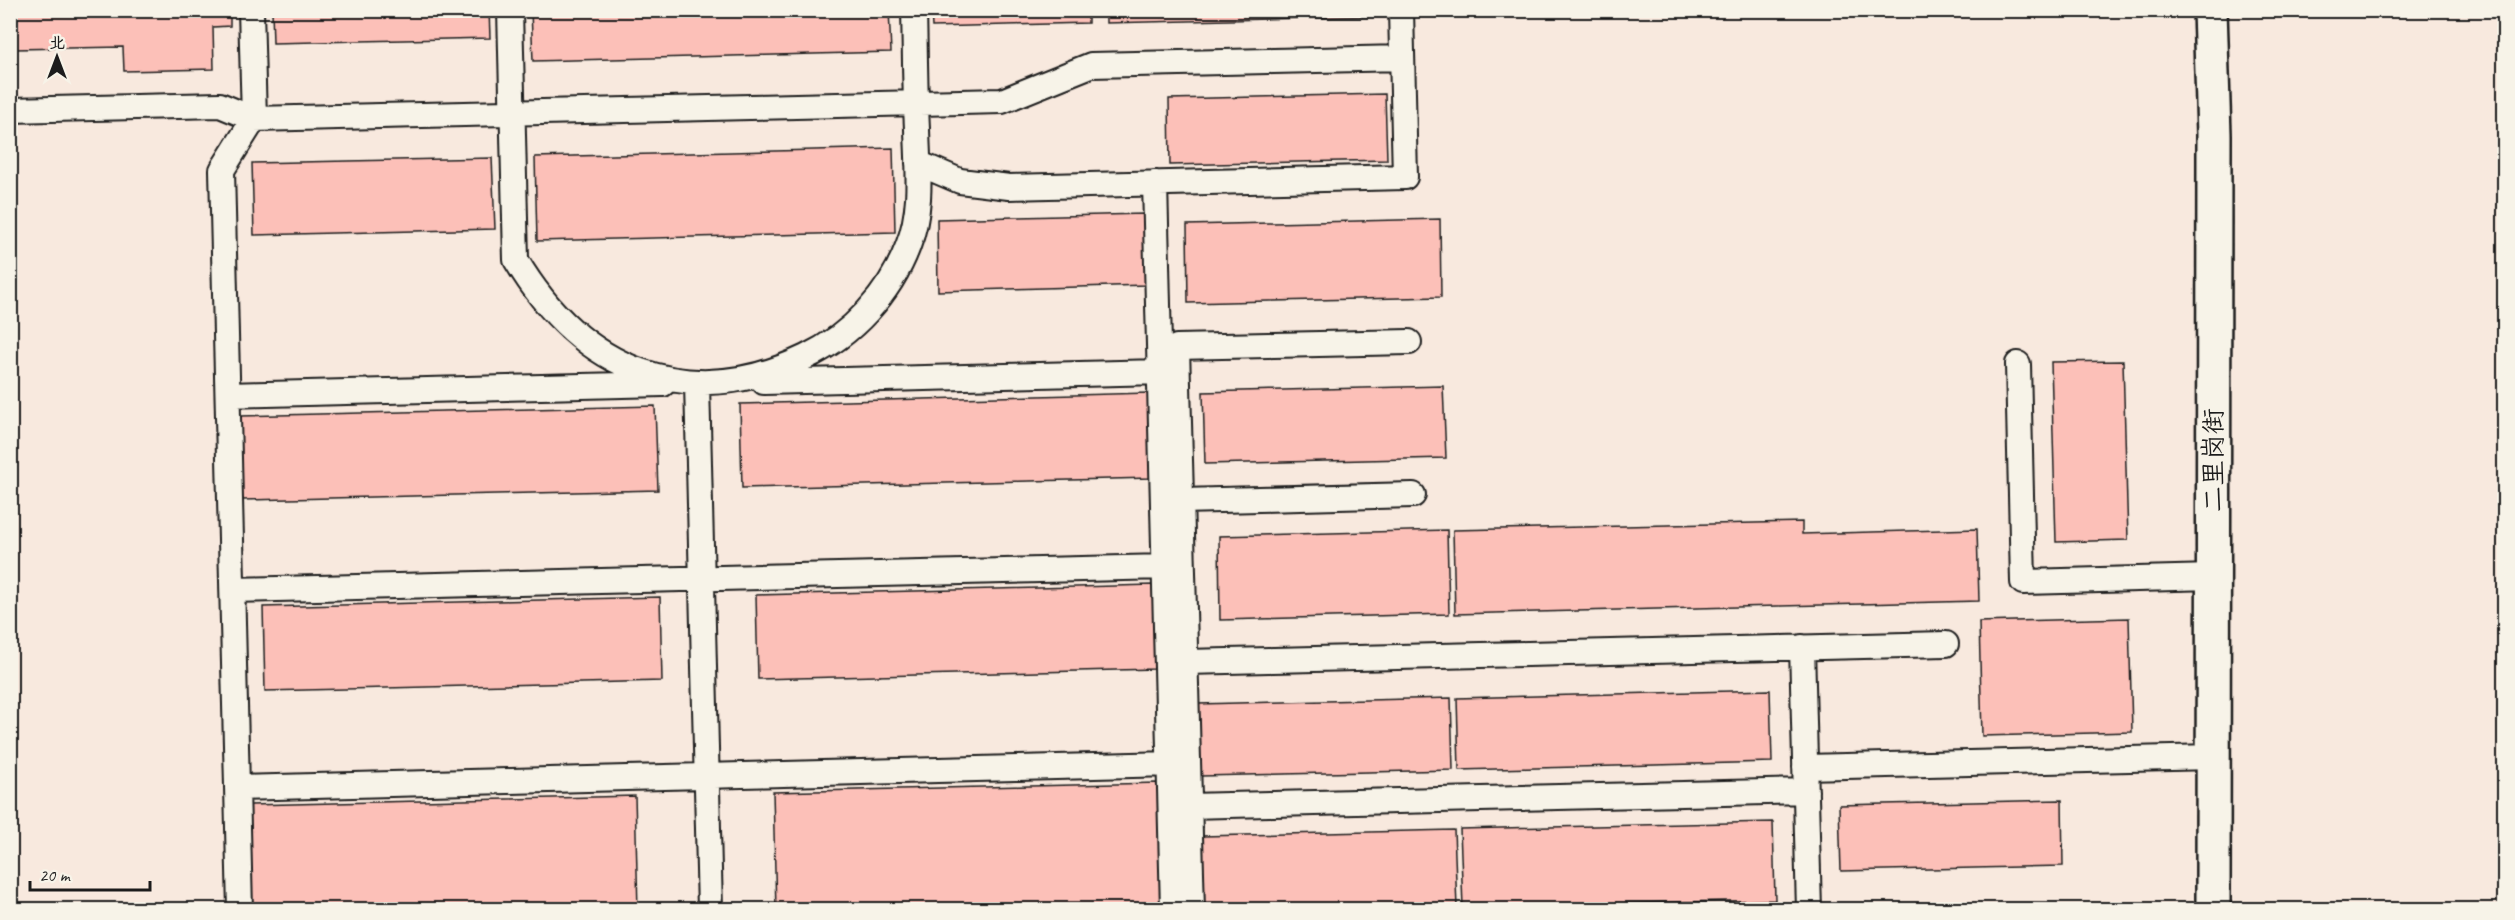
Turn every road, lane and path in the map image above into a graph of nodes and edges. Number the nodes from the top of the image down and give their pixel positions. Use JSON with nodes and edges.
{"nodes":[{"id":1,"x":251,"y":10,"type":"edge"},
{"id":2,"x":510,"y":10,"type":"edge"},
{"id":3,"x":914,"y":10,"type":"edge"},
{"id":4,"x":1401,"y":10,"type":"edge"},
{"id":5,"x":2210,"y":10,"type":"edge"},
{"id":6,"x":1402,"y":58,"type":"junction"},
{"id":7,"x":916,"y":103,"type":"junction"},
{"id":8,"x":10,"y":110,"type":"edge"},
{"id":9,"x":513,"y":113,"type":"junction"},
{"id":10,"x":254,"y":119,"type":"junction"},
{"id":11,"x":918,"y":163,"type":"junction"},
{"id":12,"x":1155,"y":183,"type":"junction"},
{"id":13,"x":1409,"y":342,"type":"dead end"},
{"id":14,"x":2018,"y":364,"type":"dead end"},
{"id":15,"x":1160,"y":372,"type":"junction"},
{"id":16,"x":697,"y":384,"type":"junction"},
{"id":17,"x":228,"y":395,"type":"junction"},
{"id":18,"x":1413,"y":495,"type":"dead end"},
{"id":19,"x":1181,"y":501,"type":"junction"},
{"id":20,"x":1165,"y":567,"type":"junction"},
{"id":21,"x":2213,"y":577,"type":"junction"},
{"id":22,"x":702,"y":578,"type":"junction"},
{"id":23,"x":232,"y":590,"type":"junction"},
{"id":24,"x":1946,"y":644,"type":"dead end"},
{"id":25,"x":1802,"y":647,"type":"junction"},
{"id":26,"x":1186,"y":662,"type":"junction"},
{"id":27,"x":2213,"y":757,"type":"junction"},
{"id":28,"x":1170,"y":764,"type":"junction"},
{"id":29,"x":1805,"y":767,"type":"junction"},
{"id":30,"x":707,"y":776,"type":"junction"},
{"id":31,"x":237,"y":788,"type":"junction"},
{"id":32,"x":1806,"y":791,"type":"junction"},
{"id":33,"x":1189,"y":806,"type":"junction"},
{"id":34,"x":240,"y":909,"type":"edge"},
{"id":35,"x":710,"y":909,"type":"edge"},
{"id":36,"x":1173,"y":909,"type":"edge"},
{"id":37,"x":1192,"y":909,"type":"edge"},
{"id":38,"x":1809,"y":909,"type":"edge"},
{"id":39,"x":2213,"y":909,"type":"edge"}],
"edges":[{"from":1,"to":10,"type":"lane"},
{"from":2,"to":9,"type":"lane"},
{"from":3,"to":7,"type":"lane"},
{"from":4,"to":6,"type":"lane"},
{"from":5,"to":21,"type":"street","name":"二里岗街"},
{"from":6,"to":7,"type":"lane"},
{"from":6,"to":12,"type":"lane"},
{"from":7,"to":9,"type":"lane"},
{"from":7,"to":11,"type":"lane"},
{"from":8,"to":10,"type":"lane"},
{"from":9,"to":10,"type":"lane"},
{"from":9,"to":16,"type":"lane"},
{"from":10,"to":17,"type":"lane"},
{"from":11,"to":12,"type":"lane"},
{"from":11,"to":16,"type":"lane"},
{"from":12,"to":15,"type":"lane"},
{"from":13,"to":19,"type":"lane"},
{"from":14,"to":21,"type":"lane"},
{"from":15,"to":16,"type":"lane"},
{"from":15,"to":20,"type":"lane"},
{"from":16,"to":17,"type":"lane"},
{"from":16,"to":22,"type":"lane"},
{"from":17,"to":23,"type":"lane"},
{"from":18,"to":19,"type":"lane"},
{"from":19,"to":26,"type":"lane"},
{"from":20,"to":22,"type":"lane"},
{"from":20,"to":28,"type":"lane"},
{"from":21,"to":27,"type":"street","name":"二里岗街"},
{"from":22,"to":23,"type":"lane"},
{"from":22,"to":30,"type":"lane"},
{"from":23,"to":31,"type":"lane"},
{"from":24,"to":25,"type":"lane"},
{"from":25,"to":26,"type":"lane"},
{"from":25,"to":29,"type":"lane"},
{"from":26,"to":33,"type":"lane"},
{"from":27,"to":29,"type":"lane"},
{"from":27,"to":39,"type":"street","name":"二里岗街"},
{"from":28,"to":30,"type":"lane"},
{"from":28,"to":36,"type":"lane"},
{"from":29,"to":32,"type":"lane"},
{"from":30,"to":31,"type":"lane"},
{"from":30,"to":35,"type":"lane"},
{"from":31,"to":34,"type":"lane"},
{"from":32,"to":33,"type":"lane"},
{"from":32,"to":38,"type":"lane"},
{"from":33,"to":37,"type":"lane"}]}
